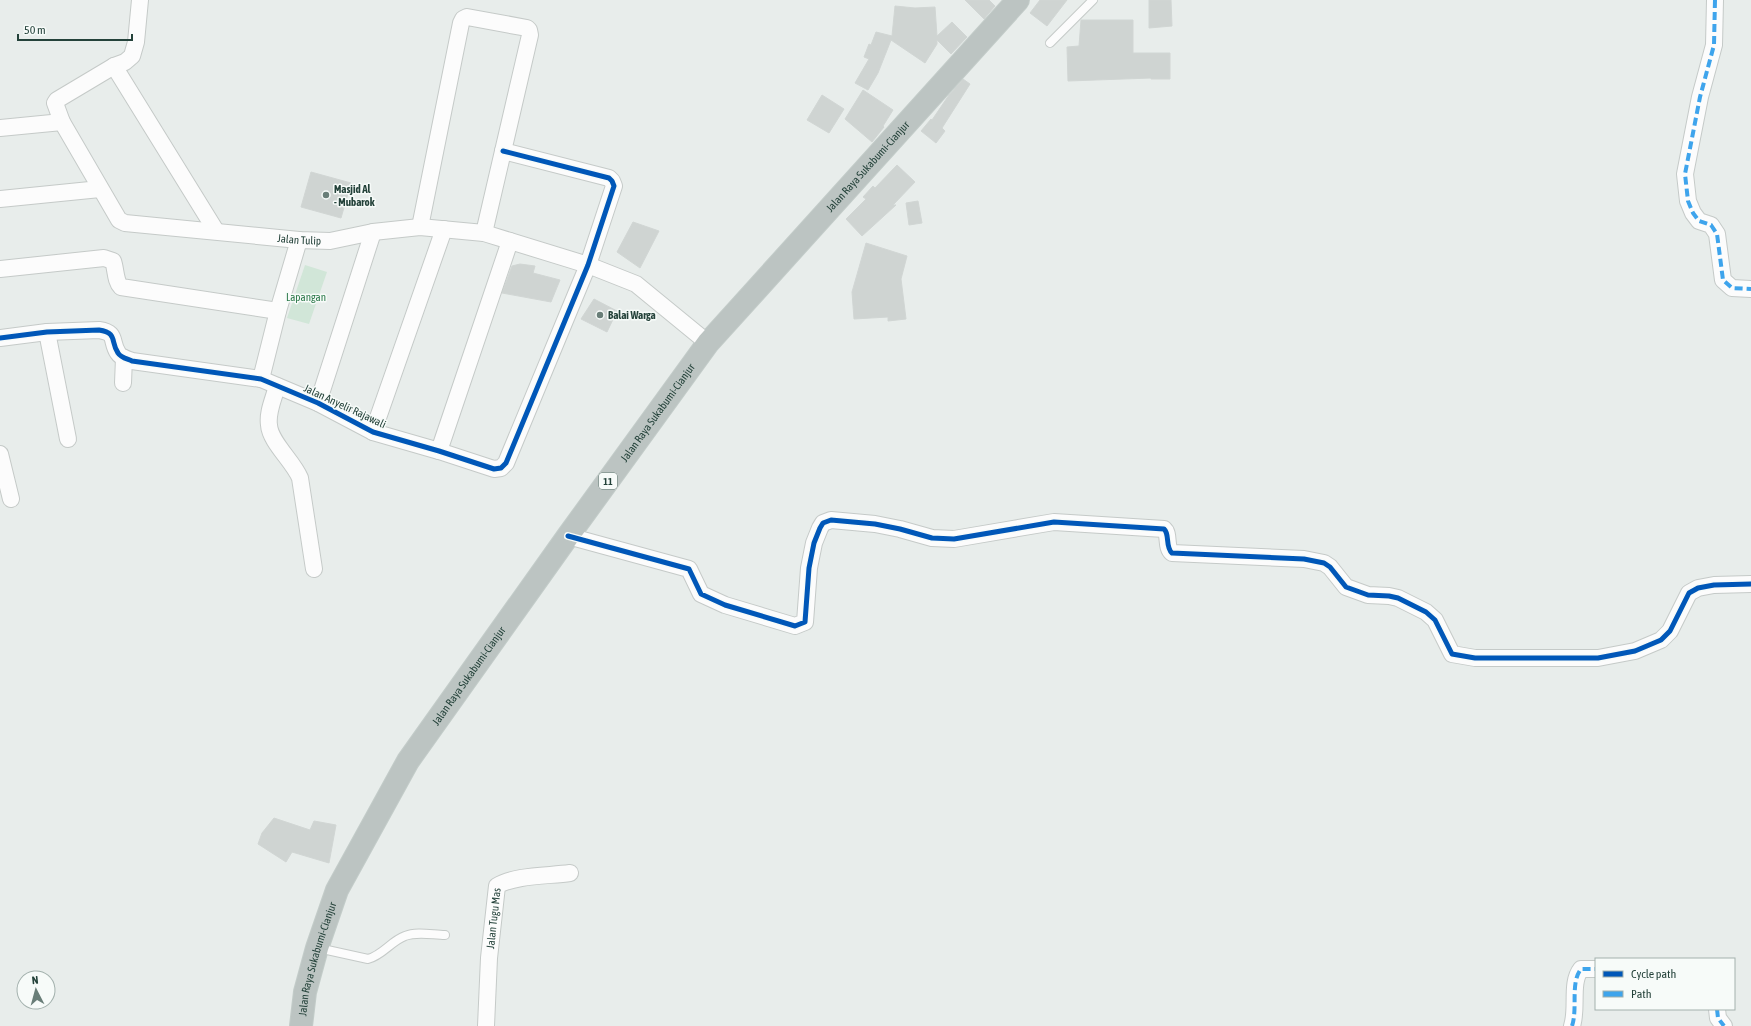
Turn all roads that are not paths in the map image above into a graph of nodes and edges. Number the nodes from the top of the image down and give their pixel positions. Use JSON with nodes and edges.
{"nodes":[{"id":1,"x":140,"y":0,"type":"edge"},
{"id":2,"x":1018,"y":0,"type":"edge"},
{"id":3,"x":1093,"y":0,"type":"edge"},
{"id":4,"x":1715,"y":0,"type":"edge"},
{"id":5,"x":1050,"y":43,"type":"dead end"},
{"id":6,"x":114,"y":66,"type":"junction"},
{"id":7,"x":62,"y":122,"type":"junction"},
{"id":8,"x":0,"y":128,"type":"edge"},
{"id":9,"x":503,"y":151,"type":"junction"},
{"id":10,"x":100,"y":189,"type":"junction"},
{"id":11,"x":0,"y":199,"type":"edge"},
{"id":12,"x":420,"y":227,"type":"junction"},
{"id":13,"x":444,"y":229,"type":"junction"},
{"id":14,"x":216,"y":231,"type":"junction"},
{"id":15,"x":374,"y":232,"type":"junction"},
{"id":16,"x":484,"y":233,"type":"junction"},
{"id":17,"x":300,"y":240,"type":"junction"},
{"id":18,"x":510,"y":241,"type":"junction"},
{"id":19,"x":588,"y":265,"type":"junction"},
{"id":20,"x":0,"y":269,"type":"edge"},
{"id":21,"x":1751,"y":289,"type":"edge"},
{"id":22,"x":278,"y":311,"type":"junction"},
{"id":23,"x":47,"y":332,"type":"junction"},
{"id":24,"x":0,"y":338,"type":"edge"},
{"id":25,"x":708,"y":343,"type":"junction"},
{"id":26,"x":124,"y":358,"type":"junction"},
{"id":27,"x":261,"y":379,"type":"junction"},
{"id":28,"x":123,"y":383,"type":"dead end"},
{"id":29,"x":277,"y":386,"type":"junction"},
{"id":30,"x":318,"y":403,"type":"junction"},
{"id":31,"x":373,"y":432,"type":"junction"},
{"id":32,"x":68,"y":439,"type":"dead end"},
{"id":33,"x":439,"y":450,"type":"junction"},
{"id":34,"x":0,"y":454,"type":"edge"},
{"id":35,"x":11,"y":498,"type":"dead end"},
{"id":36,"x":568,"y":536,"type":"junction"},
{"id":37,"x":314,"y":569,"type":"dead end"},
{"id":38,"x":1751,"y":584,"type":"edge"},
{"id":39,"x":570,"y":873,"type":"dead end"},
{"id":40,"x":445,"y":935,"type":"dead end"},
{"id":41,"x":317,"y":948,"type":"junction"},
{"id":42,"x":1595,"y":969,"type":"edge"},
{"id":43,"x":1717,"y":1010,"type":"edge"},
{"id":44,"x":301,"y":1026,"type":"edge"},
{"id":45,"x":486,"y":1026,"type":"edge"},
{"id":46,"x":1572,"y":1026,"type":"edge"},
{"id":47,"x":1724,"y":1026,"type":"edge"}],
"edges":[{"from":1,"to":6,"type":"street"},
{"from":2,"to":25,"type":"highway","name":"Jalan Raya Sukabumi-Cianjur","number":"11"},
{"from":3,"to":5,"type":"lane"},
{"from":4,"to":21,"type":"street"},
{"from":6,"to":7,"type":"street","name":"Jalan Tulip"},
{"from":6,"to":14,"type":"street"},
{"from":7,"to":8,"type":"street"},
{"from":7,"to":10,"type":"street","name":"Jalan Tulip"},
{"from":9,"to":12,"type":"street"},
{"from":9,"to":16,"type":"street"},
{"from":9,"to":19,"type":"street","name":"Jalan Anyelir Rajawali"},
{"from":10,"to":11,"type":"street"},
{"from":10,"to":14,"type":"street","name":"Jalan Tulip"},
{"from":12,"to":13,"type":"street","name":"Jalan Tulip"},
{"from":12,"to":15,"type":"street","name":"Jalan Tulip"},
{"from":13,"to":16,"type":"street","name":"Jalan Tulip"},
{"from":13,"to":31,"type":"street"},
{"from":14,"to":17,"type":"street","name":"Jalan Tulip"},
{"from":15,"to":17,"type":"street","name":"Jalan Tulip"},
{"from":15,"to":30,"type":"street"},
{"from":16,"to":18,"type":"street","name":"Jalan Tulip"},
{"from":17,"to":22,"type":"street"},
{"from":18,"to":19,"type":"street","name":"Jalan Tulip"},
{"from":18,"to":33,"type":"street"},
{"from":19,"to":25,"type":"street","name":"Jalan Tulip"},
{"from":19,"to":33,"type":"street","name":"Jalan Anyelir Rajawali"},
{"from":20,"to":22,"type":"street"},
{"from":22,"to":27,"type":"street"},
{"from":23,"to":24,"type":"street"},
{"from":23,"to":26,"type":"street"},
{"from":23,"to":32,"type":"street"},
{"from":25,"to":36,"type":"highway","name":"Jalan Raya Sukabumi-Cianjur","number":"11"},
{"from":26,"to":27,"type":"street","name":"Jalan Anyelir Rajawali"},
{"from":26,"to":28,"type":"street"},
{"from":27,"to":29,"type":"street","name":"Jalan Anyelir Rajawali"},
{"from":29,"to":30,"type":"street","name":"Jalan Anyelir Rajawali"},
{"from":29,"to":37,"type":"street"},
{"from":30,"to":31,"type":"street","name":"Jalan Anyelir Rajawali"},
{"from":31,"to":33,"type":"street","name":"Jalan Anyelir Rajawali"},
{"from":34,"to":35,"type":"street"},
{"from":36,"to":38,"type":"street"},
{"from":36,"to":41,"type":"highway","name":"Jalan Raya Sukabumi-Cianjur","number":"11"},
{"from":39,"to":45,"type":"street","name":"Jalan Tugu Mas"},
{"from":40,"to":41,"type":"lane"},
{"from":41,"to":44,"type":"highway","name":"Jalan Raya Sukabumi-Cianjur","number":"11"},
{"from":42,"to":46,"type":"street"},
{"from":43,"to":47,"type":"street"}]}
